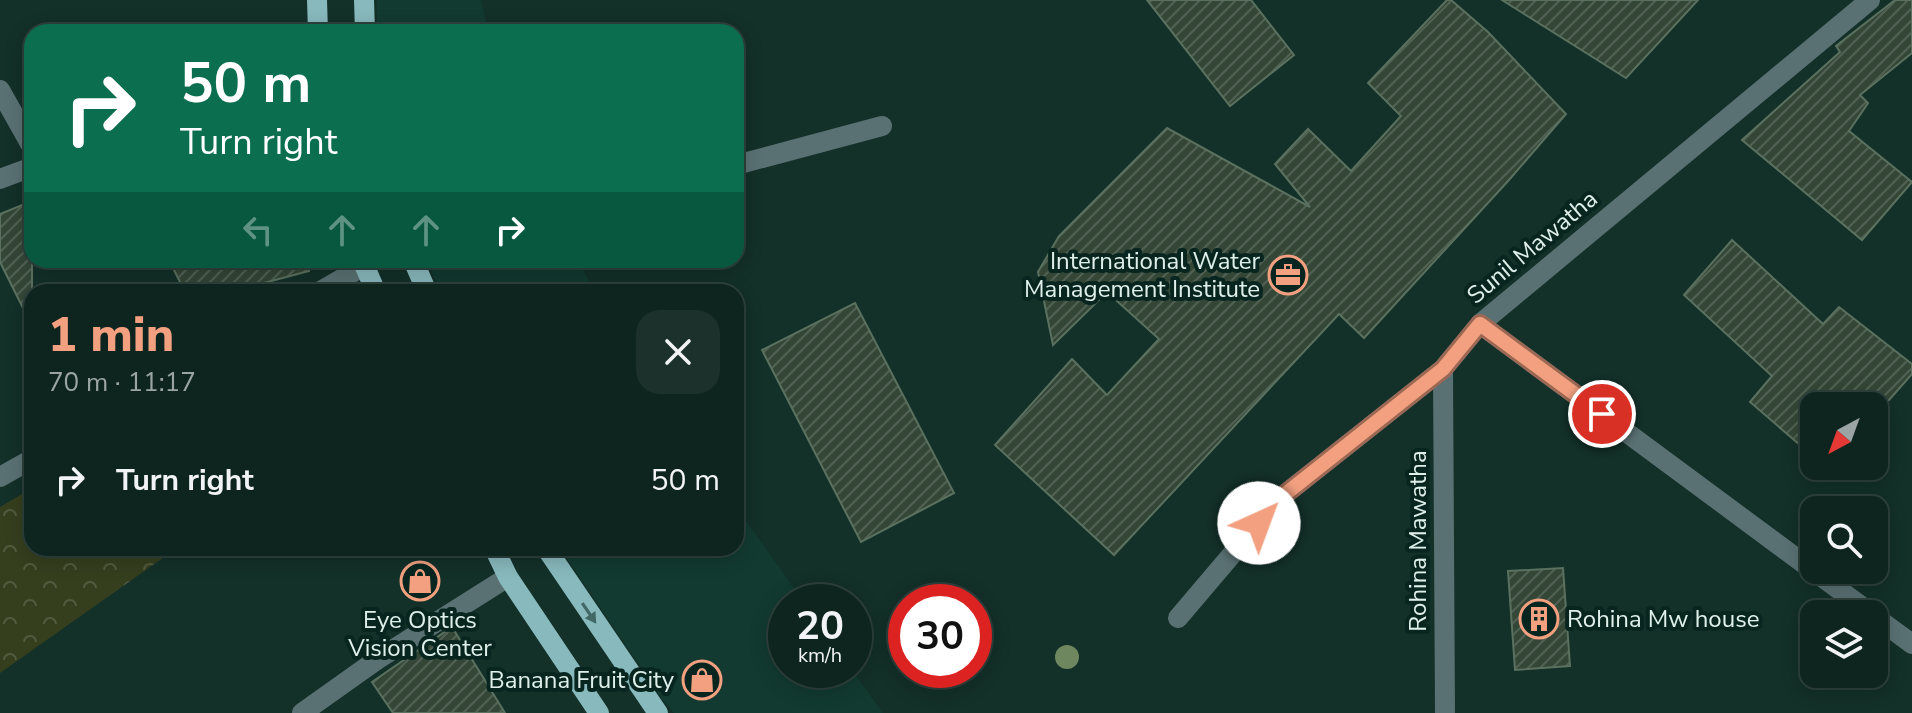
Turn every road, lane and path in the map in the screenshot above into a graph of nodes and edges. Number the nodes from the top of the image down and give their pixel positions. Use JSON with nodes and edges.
{"nodes":[{"id":1,"x":317,"y":0,"type":"edge"},
{"id":2,"x":364,"y":0,"type":"edge"},
{"id":3,"x":1870,"y":0,"type":"edge"},
{"id":4,"x":318,"y":24,"type":"edge"},
{"id":5,"x":365,"y":24,"type":"edge"},
{"id":6,"x":0,"y":90,"type":"edge"},
{"id":7,"x":882,"y":126,"type":"dead end"},
{"id":8,"x":24,"y":133,"type":"edge"},
{"id":9,"x":744,"y":163,"type":"edge"},
{"id":10,"x":24,"y":170,"type":"edge"},
{"id":11,"x":0,"y":179,"type":"edge"},
{"id":12,"x":355,"y":268,"type":"edge"},
{"id":13,"x":331,"y":284,"type":"edge"},
{"id":14,"x":1480,"y":324,"type":"junction"},
{"id":15,"x":1443,"y":369,"type":"junction"},
{"id":16,"x":24,"y":464,"type":"edge"},
{"id":17,"x":0,"y":477,"type":"edge"},
{"id":18,"x":498,"y":556,"type":"edge"},
{"id":19,"x":551,"y":556,"type":"edge"},
{"id":20,"x":508,"y":577,"type":"junction"},
{"id":21,"x":1853,"y":600,"type":"edge"},
{"id":22,"x":1178,"y":618,"type":"dead end"},
{"id":23,"x":1888,"y":626,"type":"edge"},
{"id":24,"x":1912,"y":644,"type":"edge"},
{"id":25,"x":302,"y":713,"type":"edge"},
{"id":26,"x":599,"y":713,"type":"edge"},
{"id":27,"x":658,"y":713,"type":"edge"},
{"id":28,"x":1445,"y":713,"type":"edge"}],
"edges":[{"from":1,"to":4,"type":"main road"},
{"from":2,"to":5,"type":"main road"},
{"from":3,"to":14,"type":"street","name":"Sunil Mawatha"},
{"from":6,"to":8,"type":"street"},
{"from":7,"to":9,"type":"street"},
{"from":10,"to":11,"type":"street"},
{"from":12,"to":13,"type":"street"},
{"from":14,"to":15,"type":"street","name":"Sunil Mawatha"},
{"from":14,"to":21,"type":"street"},
{"from":15,"to":22,"type":"street","name":"Sunil Mawatha"},
{"from":15,"to":28,"type":"street","name":"Rohina Mawatha"},
{"from":16,"to":17,"type":"street"},
{"from":18,"to":20,"type":"main road"},
{"from":19,"to":27,"type":"main road","one_way":true},
{"from":20,"to":25,"type":"street"},
{"from":20,"to":26,"type":"main road"},
{"from":23,"to":24,"type":"street"}]}
